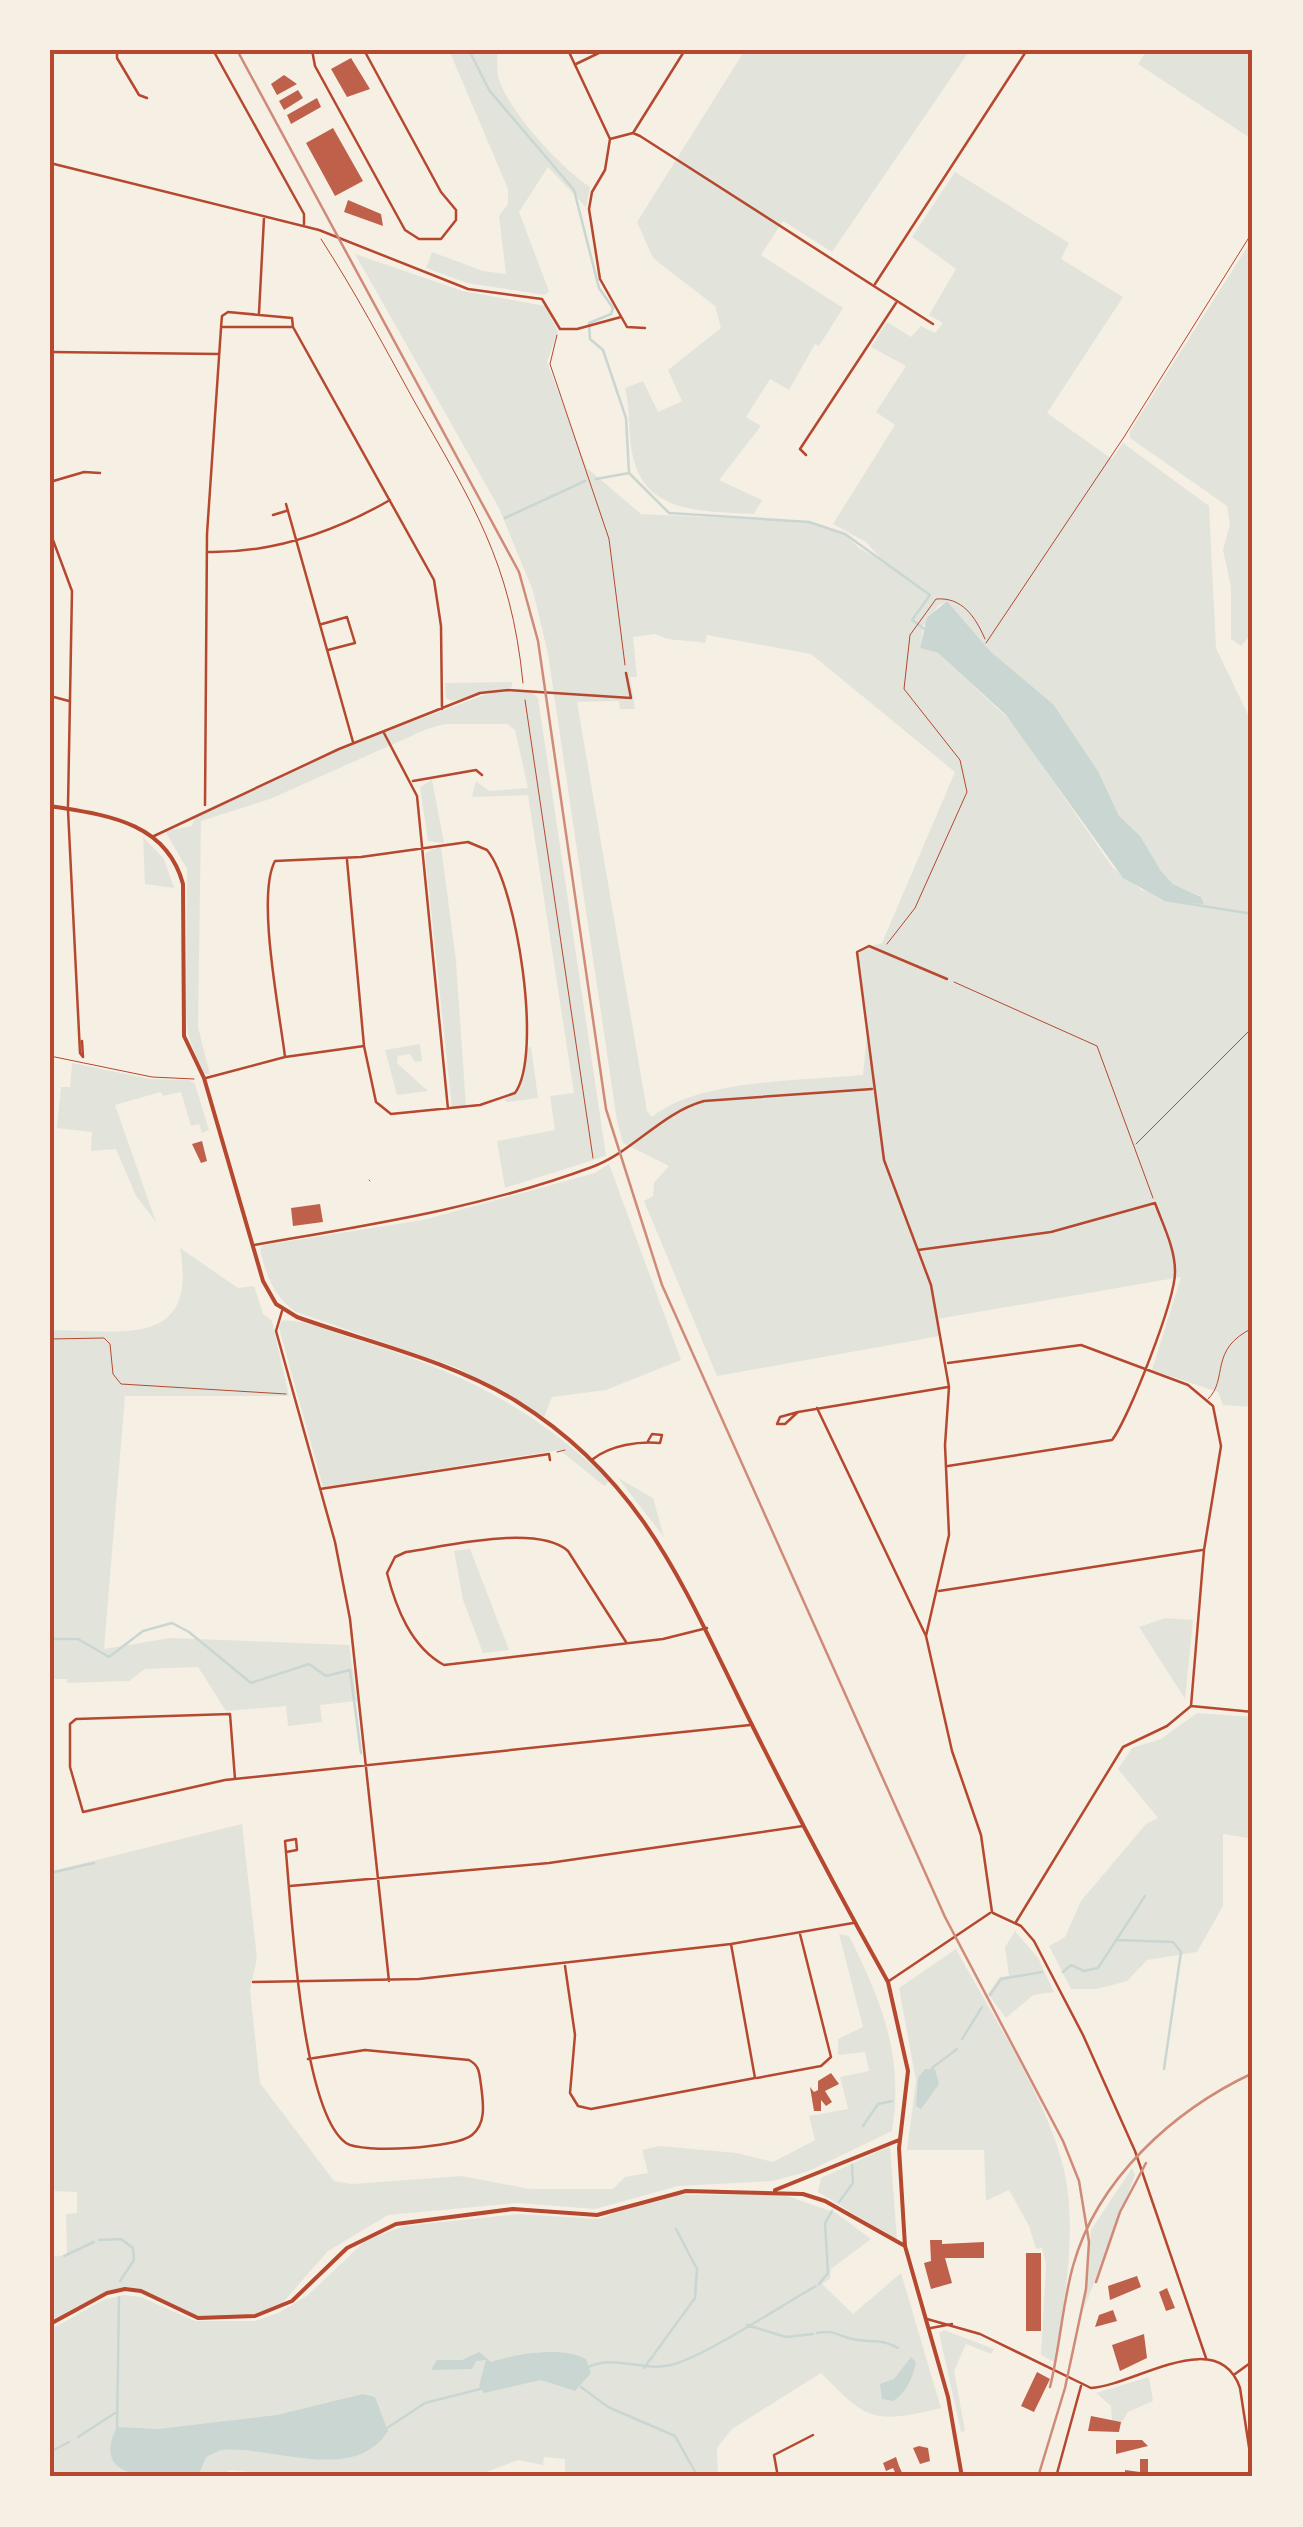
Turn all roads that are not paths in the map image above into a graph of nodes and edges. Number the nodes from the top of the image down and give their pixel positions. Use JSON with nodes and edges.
{"nodes":[{"id":1,"x":117,"y":50,"type":"edge"},
{"id":2,"x":213,"y":50,"type":"edge"},
{"id":3,"x":312,"y":50,"type":"edge"},
{"id":4,"x":364,"y":50,"type":"edge"},
{"id":5,"x":568,"y":50,"type":"edge"},
{"id":6,"x":604,"y":50,"type":"edge"},
{"id":7,"x":685,"y":50,"type":"edge"},
{"id":8,"x":1027,"y":50,"type":"edge"},
{"id":9,"x":574,"y":64,"type":"junction"},
{"id":10,"x":146,"y":98,"type":"dead end"},
{"id":11,"x":633,"y":133,"type":"junction"},
{"id":12,"x":610,"y":139,"type":"junction"},
{"id":13,"x":50,"y":163,"type":"edge"},
{"id":14,"x":264,"y":216,"type":"junction"},
{"id":15,"x":304,"y":226,"type":"junction"},
{"id":16,"x":874,"y":285,"type":"junction"},
{"id":17,"x":897,"y":301,"type":"junction"},
{"id":18,"x":260,"y":314,"type":"junction"},
{"id":19,"x":620,"y":316,"type":"junction"},
{"id":20,"x":933,"y":324,"type":"dead end"},
{"id":21,"x":221,"y":327,"type":"junction"},
{"id":22,"x":293,"y":327,"type":"junction"},
{"id":23,"x":645,"y":328,"type":"dead end"},
{"id":24,"x":50,"y":352,"type":"edge"},
{"id":25,"x":220,"y":354,"type":"junction"},
{"id":26,"x":806,"y":455,"type":"dead end"},
{"id":27,"x":100,"y":473,"type":"dead end"},
{"id":28,"x":50,"y":482,"type":"edge"},
{"id":29,"x":392,"y":499,"type":"junction"},
{"id":30,"x":286,"y":504,"type":"dead end"},
{"id":31,"x":288,"y":510,"type":"junction"},
{"id":32,"x":272,"y":515,"type":"dead end"},
{"id":33,"x":50,"y":532,"type":"edge"},
{"id":34,"x":296,"y":540,"type":"junction"},
{"id":35,"x":207,"y":552,"type":"junction"},
{"id":36,"x":320,"y":625,"type":"junction"},
{"id":37,"x":326,"y":650,"type":"junction"},
{"id":38,"x":626,"y":673,"type":"road end"},
{"id":39,"x":50,"y":696,"type":"edge"},
{"id":40,"x":70,"y":701,"type":"junction"},
{"id":41,"x":442,"y":708,"type":"junction"},
{"id":42,"x":383,"y":731,"type":"junction"},
{"id":43,"x":354,"y":743,"type":"junction"},
{"id":44,"x":482,"y":775,"type":"dead end"},
{"id":45,"x":413,"y":781,"type":"junction"},
{"id":46,"x":50,"y":806,"type":"edge"},
{"id":47,"x":206,"y":808,"type":"junction"},
{"id":48,"x":68,"y":809,"type":"junction"},
{"id":49,"x":154,"y":836,"type":"junction"},
{"id":50,"x":423,"y":849,"type":"junction"},
{"id":51,"x":346,"y":858,"type":"junction"},
{"id":52,"x":947,"y":979,"type":"road end"},
{"id":53,"x":82,"y":1041,"type":"dead end"},
{"id":54,"x":364,"y":1046,"type":"junction"},
{"id":55,"x":285,"y":1057,"type":"junction"},
{"id":56,"x":204,"y":1078,"type":"junction"},
{"id":57,"x":874,"y":1089,"type":"junction"},
{"id":58,"x":448,"y":1109,"type":"junction"},
{"id":59,"x":252,"y":1245,"type":"junction"},
{"id":60,"x":918,"y":1250,"type":"junction"},
{"id":61,"x":283,"y":1310,"type":"junction"},
{"id":62,"x":1253,"y":1328,"type":"edge"},
{"id":63,"x":946,"y":1364,"type":"junction"},
{"id":64,"x":1144,"y":1369,"type":"junction"},
{"id":65,"x":949,"y":1387,"type":"junction"},
{"id":66,"x":1208,"y":1399,"type":"junction"},
{"id":67,"x":818,"y":1408,"type":"junction"},
{"id":68,"x":798,"y":1412,"type":"dead end"},
{"id":69,"x":648,"y":1441,"type":"dead end"},
{"id":70,"x":549,"y":1457,"type":"road end"},
{"id":71,"x":592,"y":1460,"type":"junction"},
{"id":72,"x":946,"y":1466,"type":"junction"},
{"id":73,"x":318,"y":1490,"type":"junction"},
{"id":74,"x":1204,"y":1550,"type":"junction"},
{"id":75,"x":937,"y":1592,"type":"junction"},
{"id":76,"x":706,"y":1628,"type":"junction"},
{"id":77,"x":926,"y":1636,"type":"junction"},
{"id":78,"x":626,"y":1642,"type":"junction"},
{"id":79,"x":1191,"y":1706,"type":"junction"},
{"id":80,"x":1253,"y":1712,"type":"edge"},
{"id":81,"x":752,"y":1725,"type":"junction"},
{"id":82,"x":366,"y":1765,"type":"junction"},
{"id":83,"x":235,"y":1779,"type":"junction"},
{"id":84,"x":804,"y":1826,"type":"junction"},
{"id":85,"x":286,"y":1852,"type":"dead end"},
{"id":86,"x":380,"y":1878,"type":"junction"},
{"id":87,"x":290,"y":1886,"type":"junction"},
{"id":88,"x":992,"y":1912,"type":"junction"},
{"id":89,"x":854,"y":1923,"type":"junction"},
{"id":90,"x":1016,"y":1923,"type":"junction"},
{"id":91,"x":800,"y":1934,"type":"junction"},
{"id":92,"x":731,"y":1944,"type":"junction"},
{"id":93,"x":565,"y":1964,"type":"junction"},
{"id":94,"x":389,"y":1981,"type":"junction"},
{"id":95,"x":252,"y":1982,"type":"dead end"},
{"id":96,"x":301,"y":1982,"type":"junction"},
{"id":97,"x":888,"y":1982,"type":"junction"},
{"id":98,"x":308,"y":2059,"type":"junction"},
{"id":99,"x":755,"y":2078,"type":"junction"},
{"id":100,"x":900,"y":2140,"type":"junction"},
{"id":101,"x":775,"y":2190,"type":"junction"},
{"id":102,"x":905,"y":2246,"type":"junction"},
{"id":103,"x":925,"y":2319,"type":"junction"},
{"id":104,"x":50,"y":2324,"type":"edge"},
{"id":105,"x":954,"y":2324,"type":"junction"},
{"id":106,"x":928,"y":2328,"type":"junction"},
{"id":107,"x":1206,"y":2358,"type":"junction"},
{"id":108,"x":1253,"y":2361,"type":"edge"},
{"id":109,"x":1234,"y":2374,"type":"junction"},
{"id":110,"x":1081,"y":2385,"type":"junction"},
{"id":111,"x":814,"y":2435,"type":"dead end"},
{"id":112,"x":1253,"y":2473,"type":"edge"},
{"id":113,"x":778,"y":2477,"type":"edge"},
{"id":114,"x":960,"y":2477,"type":"edge"},
{"id":115,"x":1056,"y":2477,"type":"edge"}],
"edges":[{"from":1,"to":10,"type":"street"},
{"from":2,"to":15,"type":"street"},
{"from":3,"to":4,"type":"street"},
{"from":5,"to":9,"type":"street"},
{"from":6,"to":9,"type":"street"},
{"from":7,"to":11,"type":"street"},
{"from":8,"to":16,"type":"street"},
{"from":9,"to":12,"type":"street"},
{"from":11,"to":12,"type":"street"},
{"from":11,"to":16,"type":"street"},
{"from":12,"to":19,"type":"street"},
{"from":13,"to":14,"type":"street"},
{"from":14,"to":15,"type":"street"},
{"from":14,"to":18,"type":"street"},
{"from":15,"to":19,"type":"street"},
{"from":16,"to":17,"type":"street"},
{"from":17,"to":20,"type":"street"},
{"from":17,"to":26,"type":"street"},
{"from":18,"to":21,"type":"street"},
{"from":18,"to":22,"type":"street"},
{"from":19,"to":23,"type":"street"},
{"from":21,"to":22,"type":"street"},
{"from":21,"to":25,"type":"street"},
{"from":22,"to":29,"type":"street"},
{"from":24,"to":25,"type":"street"},
{"from":25,"to":35,"type":"street"},
{"from":27,"to":28,"type":"street"},
{"from":29,"to":34,"type":"street"},
{"from":29,"to":41,"type":"street"},
{"from":30,"to":31,"type":"street"},
{"from":31,"to":32,"type":"street"},
{"from":31,"to":34,"type":"street"},
{"from":33,"to":40,"type":"street"},
{"from":34,"to":35,"type":"street"},
{"from":34,"to":36,"type":"street"},
{"from":35,"to":47,"type":"street"},
{"from":36,"to":37,"type":"street"},
{"from":36,"to":37,"type":"street"},
{"from":37,"to":43,"type":"street"},
{"from":38,"to":41,"type":"street"},
{"from":39,"to":40,"type":"street"},
{"from":40,"to":48,"type":"street"},
{"from":41,"to":42,"type":"street"},
{"from":42,"to":43,"type":"street"},
{"from":42,"to":45,"type":"street"},
{"from":43,"to":47,"type":"street"},
{"from":44,"to":45,"type":"street"},
{"from":45,"to":50,"type":"street"},
{"from":46,"to":48,"type":"main road"},
{"from":47,"to":49,"type":"street"},
{"from":48,"to":49,"type":"main road"},
{"from":48,"to":53,"type":"street"},
{"from":49,"to":56,"type":"main road"},
{"from":50,"to":51,"type":"street"},
{"from":50,"to":58,"type":"street"},
{"from":50,"to":58,"type":"street"},
{"from":51,"to":54,"type":"street"},
{"from":51,"to":55,"type":"street"},
{"from":52,"to":57,"type":"street"},
{"from":54,"to":55,"type":"street"},
{"from":54,"to":58,"type":"street"},
{"from":55,"to":56,"type":"street"},
{"from":56,"to":59,"type":"main road"},
{"from":57,"to":59,"type":"street"},
{"from":57,"to":60,"type":"street"},
{"from":59,"to":61,"type":"main road"},
{"from":60,"to":63,"type":"street"},
{"from":60,"to":64,"type":"street"},
{"from":61,"to":71,"type":"main road"},
{"from":61,"to":73,"type":"street"},
{"from":62,"to":66,"type":"lane"},
{"from":63,"to":64,"type":"street"},
{"from":63,"to":65,"type":"street"},
{"from":64,"to":66,"type":"street"},
{"from":64,"to":72,"type":"street"},
{"from":65,"to":67,"type":"street"},
{"from":65,"to":72,"type":"street"},
{"from":66,"to":74,"type":"street"},
{"from":67,"to":68,"type":"street"},
{"from":67,"to":77,"type":"street"},
{"from":69,"to":71,"type":"street"},
{"from":70,"to":73,"type":"street"},
{"from":71,"to":76,"type":"main road"},
{"from":72,"to":75,"type":"street"},
{"from":73,"to":82,"type":"street"},
{"from":74,"to":75,"type":"street"},
{"from":74,"to":79,"type":"street"},
{"from":75,"to":77,"type":"street"},
{"from":76,"to":78,"type":"street"},
{"from":76,"to":81,"type":"main road"},
{"from":77,"to":88,"type":"street"},
{"from":78,"to":78,"type":"street"},
{"from":79,"to":80,"type":"street"},
{"from":79,"to":90,"type":"street"},
{"from":81,"to":82,"type":"street"},
{"from":81,"to":84,"type":"main road"},
{"from":82,"to":83,"type":"street"},
{"from":82,"to":86,"type":"street"},
{"from":83,"to":83,"type":"street"},
{"from":84,"to":86,"type":"street"},
{"from":84,"to":89,"type":"main road"},
{"from":85,"to":87,"type":"street"},
{"from":86,"to":87,"type":"street"},
{"from":86,"to":94,"type":"street"},
{"from":87,"to":96,"type":"street"},
{"from":88,"to":90,"type":"street"},
{"from":88,"to":97,"type":"street"},
{"from":89,"to":91,"type":"street"},
{"from":89,"to":97,"type":"main road"},
{"from":90,"to":107,"type":"street"},
{"from":91,"to":92,"type":"street"},
{"from":91,"to":99,"type":"street"},
{"from":92,"to":93,"type":"street"},
{"from":92,"to":99,"type":"street"},
{"from":93,"to":94,"type":"street"},
{"from":93,"to":99,"type":"street"},
{"from":94,"to":96,"type":"street"},
{"from":95,"to":96,"type":"street"},
{"from":96,"to":98,"type":"street"},
{"from":97,"to":100,"type":"main road"},
{"from":98,"to":98,"type":"street"},
{"from":100,"to":101,"type":"main road"},
{"from":100,"to":102,"type":"main road"},
{"from":101,"to":102,"type":"main road"},
{"from":101,"to":104,"type":"main road"},
{"from":102,"to":103,"type":"main road"},
{"from":103,"to":105,"type":"street"},
{"from":103,"to":106,"type":"main road"},
{"from":105,"to":106,"type":"street"},
{"from":105,"to":110,"type":"street"},
{"from":106,"to":114,"type":"main road"},
{"from":107,"to":109,"type":"street"},
{"from":107,"to":110,"type":"street"},
{"from":108,"to":109,"type":"street"},
{"from":109,"to":112,"type":"street"},
{"from":110,"to":115,"type":"street"},
{"from":111,"to":113,"type":"street"}]}
